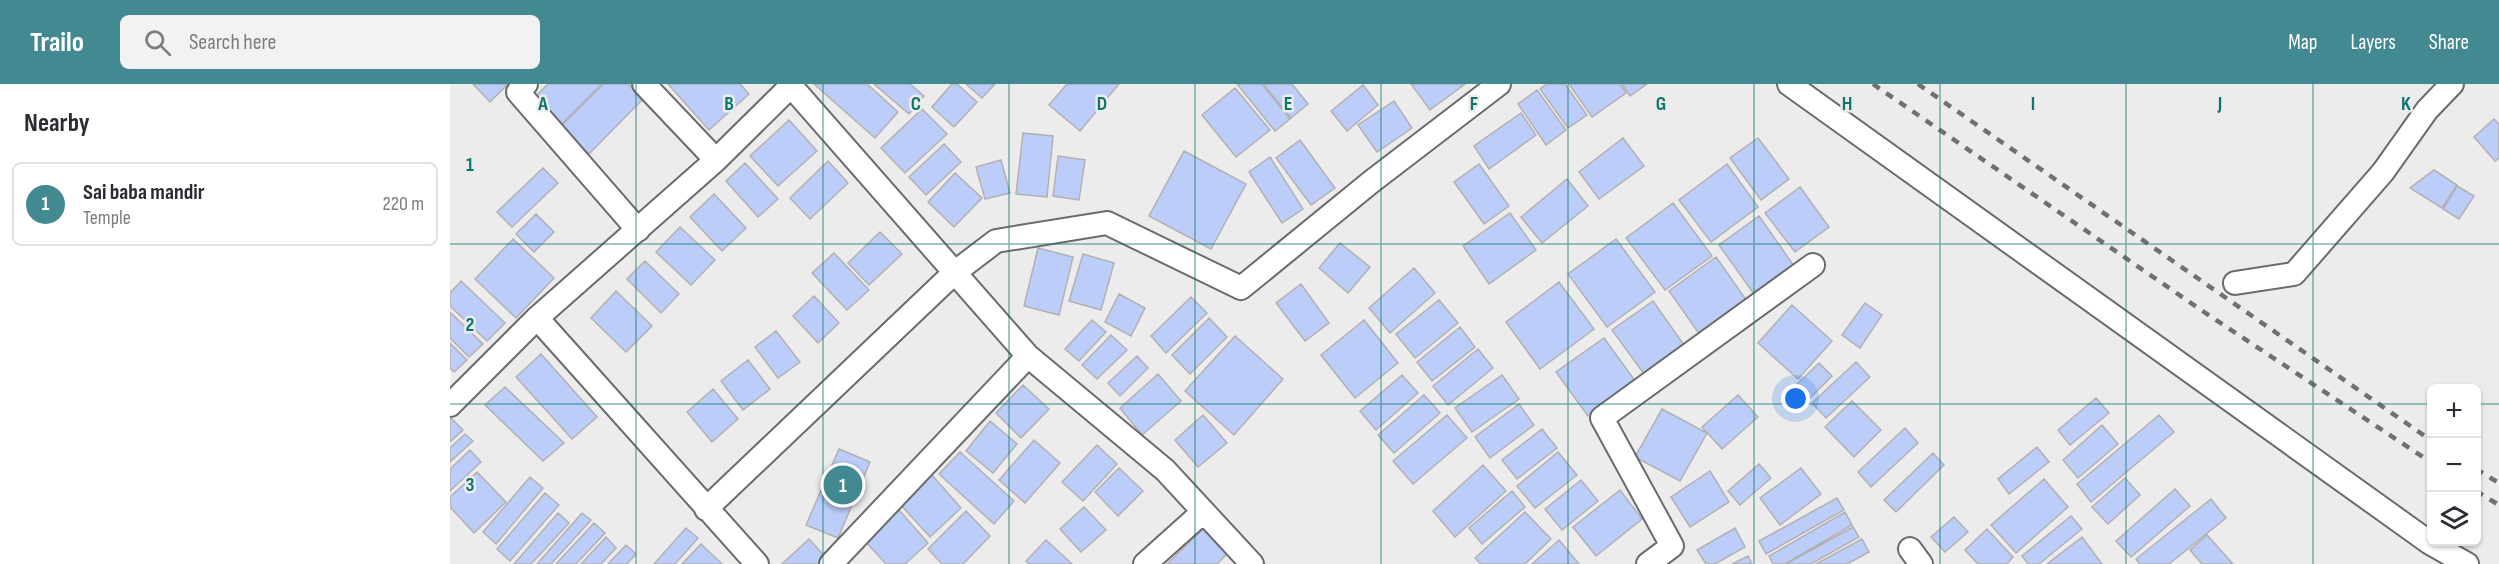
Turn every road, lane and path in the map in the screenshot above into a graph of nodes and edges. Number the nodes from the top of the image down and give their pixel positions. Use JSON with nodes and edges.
{"nodes":[{"id":1,"x":526,"y":84,"type":"edge"},
{"id":2,"x":644,"y":84,"type":"edge"},
{"id":3,"x":1499,"y":84,"type":"edge"},
{"id":4,"x":1789,"y":84,"type":"edge"},
{"id":5,"x":2452,"y":84,"type":"edge"},
{"id":6,"x":792,"y":85,"type":"edge"},
{"id":7,"x":716,"y":160,"type":"junction"},
{"id":8,"x":638,"y":230,"type":"junction"},
{"id":9,"x":1813,"y":265,"type":"dead end"},
{"id":10,"x":954,"y":273,"type":"junction"},
{"id":11,"x":2235,"y":283,"type":"dead end"},
{"id":12,"x":537,"y":318,"type":"junction"},
{"id":13,"x":1028,"y":356,"type":"junction"},
{"id":14,"x":450,"y":405,"type":"edge"},
{"id":15,"x":706,"y":509,"type":"junction"},
{"id":16,"x":1203,"y":512,"type":"junction"},
{"id":17,"x":757,"y":564,"type":"edge"},
{"id":18,"x":831,"y":564,"type":"edge"},
{"id":19,"x":1145,"y":564,"type":"edge"},
{"id":20,"x":1252,"y":564,"type":"edge"},
{"id":21,"x":1648,"y":564,"type":"edge"},
{"id":22,"x":2468,"y":564,"type":"edge"}],
"edges":[{"from":1,"to":8,"type":"street"},
{"from":2,"to":7,"type":"street"},
{"from":3,"to":10,"type":"street"},
{"from":4,"to":22,"type":"street"},
{"from":5,"to":11,"type":"street"},
{"from":6,"to":7,"type":"street"},
{"from":6,"to":10,"type":"street"},
{"from":7,"to":8,"type":"street"},
{"from":8,"to":12,"type":"street"},
{"from":9,"to":21,"type":"street"},
{"from":10,"to":13,"type":"street"},
{"from":10,"to":15,"type":"street"},
{"from":12,"to":14,"type":"street"},
{"from":12,"to":15,"type":"street"},
{"from":13,"to":16,"type":"street"},
{"from":13,"to":18,"type":"street"},
{"from":15,"to":17,"type":"street"},
{"from":16,"to":19,"type":"street"},
{"from":16,"to":20,"type":"street"}]}
